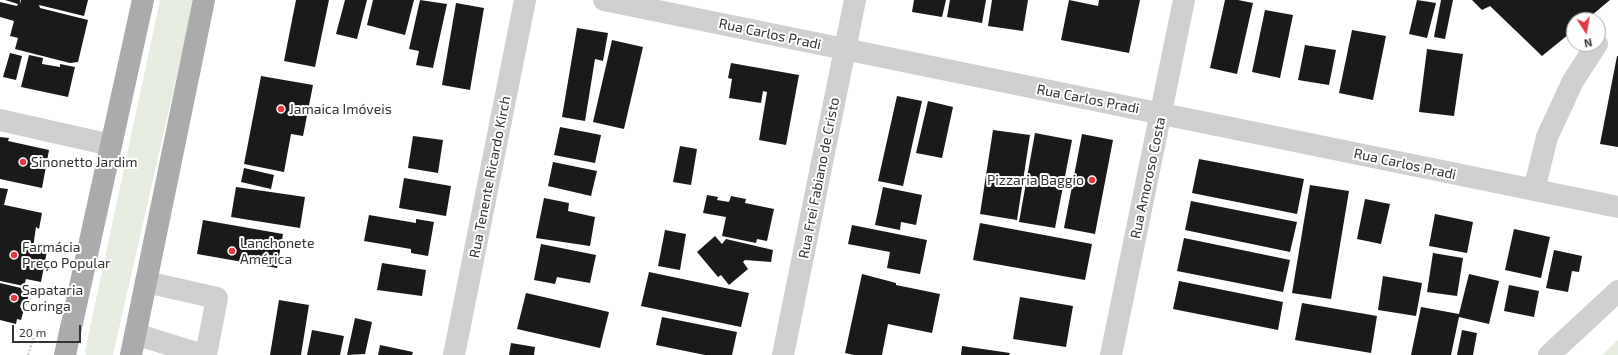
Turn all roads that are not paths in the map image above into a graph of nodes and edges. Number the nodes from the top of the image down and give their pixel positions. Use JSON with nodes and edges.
{"nodes":[{"id":1,"x":143,"y":0,"type":"edge"},
{"id":2,"x":204,"y":0,"type":"edge"},
{"id":3,"x":525,"y":0,"type":"edge"},
{"id":4,"x":604,"y":0,"type":"edge"},
{"id":5,"x":855,"y":0,"type":"edge"},
{"id":6,"x":1184,"y":0,"type":"edge"},
{"id":7,"x":845,"y":49,"type":"junction"},
{"id":8,"x":1591,"y":52,"type":"edge"},
{"id":9,"x":1161,"y":113,"type":"junction"},
{"id":10,"x":0,"y":120,"type":"edge"},
{"id":11,"x":111,"y":145,"type":"junction"},
{"id":12,"x":1534,"y":190,"type":"junction"},
{"id":13,"x":1618,"y":208,"type":"edge"},
{"id":14,"x":146,"y":282,"type":"junction"},
{"id":15,"x":1618,"y":291,"type":"edge"},
{"id":16,"x":135,"y":334,"type":"junction"},
{"id":17,"x":65,"y":355,"type":"edge"},
{"id":18,"x":131,"y":355,"type":"edge"},
{"id":19,"x":202,"y":355,"type":"edge"},
{"id":20,"x":206,"y":355,"type":"edge"},
{"id":21,"x":454,"y":355,"type":"edge"},
{"id":22,"x":783,"y":355,"type":"edge"},
{"id":23,"x":1111,"y":355,"type":"edge"},
{"id":24,"x":1549,"y":355,"type":"edge"}],
"edges":[{"from":1,"to":11,"type":"main road"},
{"from":2,"to":14,"type":"main road"},
{"from":3,"to":21,"type":"street","name":"Rua Tenente Ricardo Kirch"},
{"from":4,"to":7,"type":"street","name":"Rua Carlos Pradi"},
{"from":5,"to":7,"type":"street","name":"Rua Frei Fabiano de Cristo"},
{"from":6,"to":9,"type":"street","name":"Rua Amoroso Costa"},
{"from":7,"to":9,"type":"street","name":"Rua Carlos Pradi"},
{"from":7,"to":22,"type":"street","name":"Rua Frei Fabiano de Cristo"},
{"from":8,"to":12,"type":"street"},
{"from":9,"to":12,"type":"street","name":"Rua Carlos Pradi"},
{"from":9,"to":23,"type":"street","name":"Rua Amoroso Costa"},
{"from":10,"to":11,"type":"street"},
{"from":11,"to":17,"type":"main road"},
{"from":12,"to":13,"type":"street","name":"Rua Carlos Pradi"},
{"from":14,"to":16,"type":"main road"},
{"from":14,"to":20,"type":"street"},
{"from":15,"to":24,"type":"street"},
{"from":16,"to":18,"type":"main road"},
{"from":16,"to":19,"type":"street"}]}
